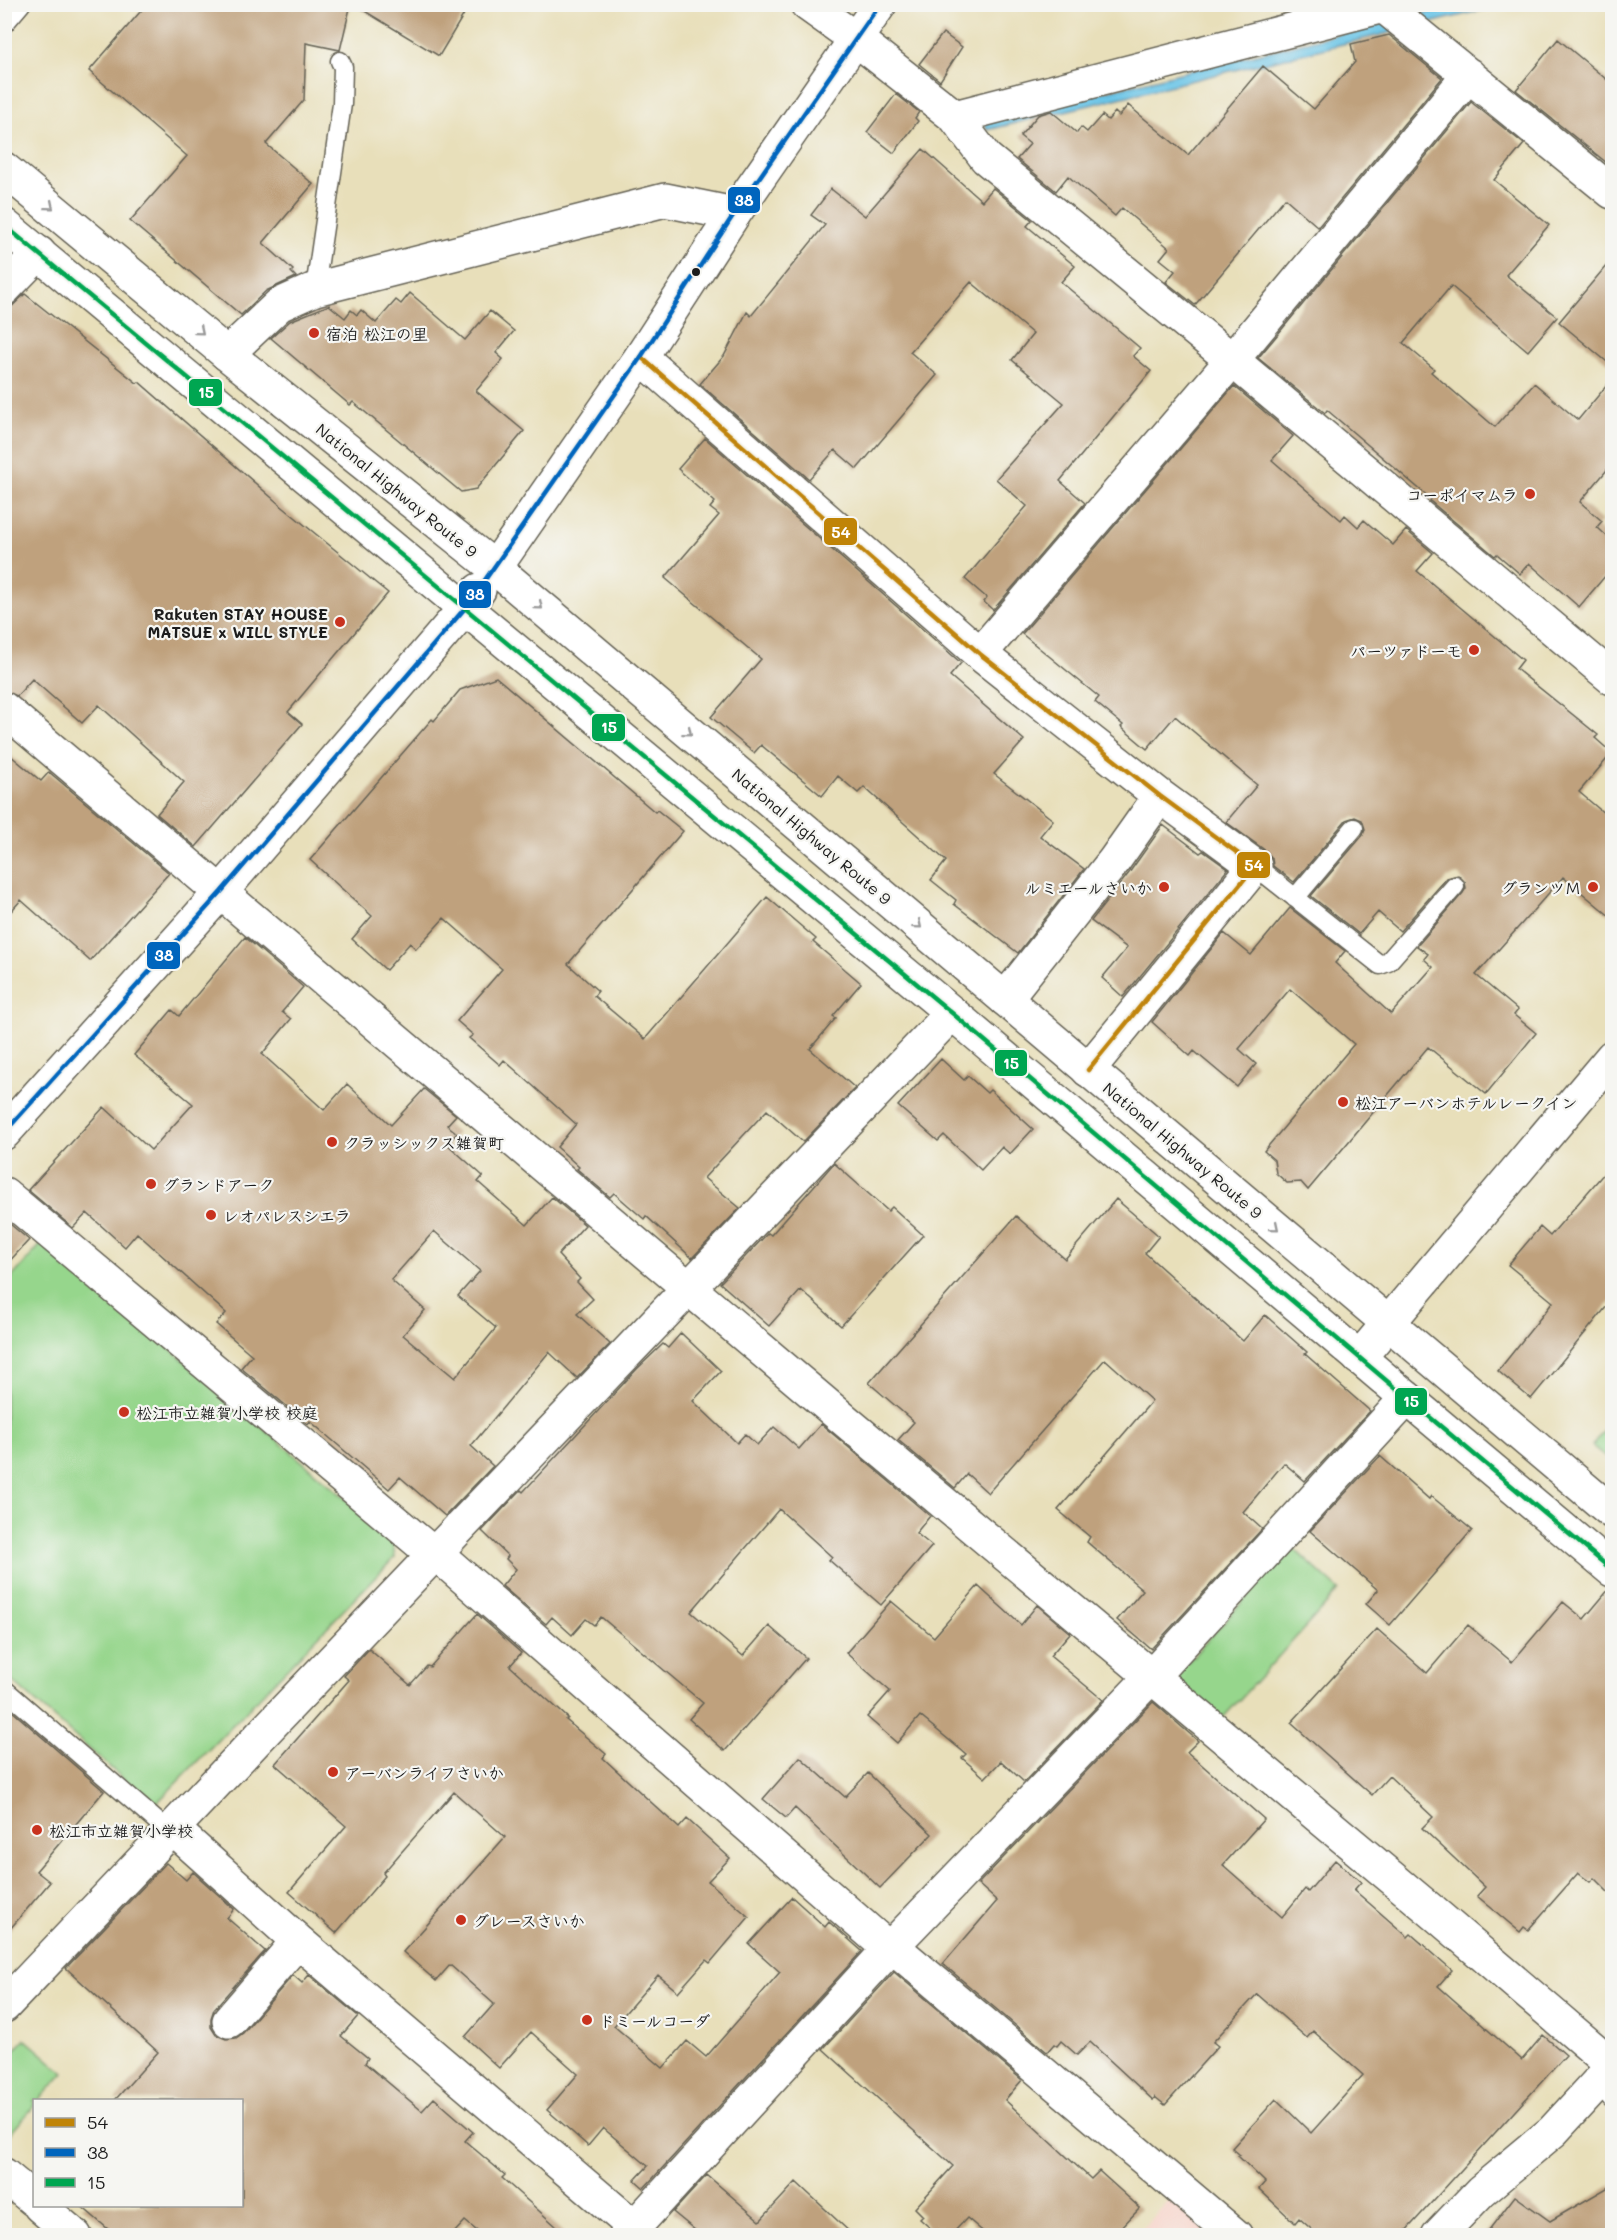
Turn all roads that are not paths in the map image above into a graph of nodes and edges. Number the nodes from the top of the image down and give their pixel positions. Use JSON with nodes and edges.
{"nodes":[{"id":1,"x":21,"y":4,"type":"edge"},
{"id":2,"x":807,"y":4,"type":"edge"},
{"id":3,"x":880,"y":4,"type":"edge"},
{"id":4,"x":1385,"y":5,"type":"edge"},
{"id":5,"x":4,"y":24,"type":"edge"},
{"id":6,"x":856,"y":39,"type":"junction"},
{"id":7,"x":340,"y":61,"type":"dead end"},
{"id":8,"x":1468,"y":75,"type":"junction"},
{"id":9,"x":955,"y":117,"type":"junction"},
{"id":10,"x":4,"y":169,"type":"edge"},
{"id":11,"x":1612,"y":192,"type":"edge"},
{"id":12,"x":734,"y":214,"type":"junction"},
{"id":13,"x":4,"y":225,"type":"edge"},
{"id":14,"x":39,"y":253,"type":"junction"},
{"id":15,"x":4,"y":290,"type":"edge"},
{"id":16,"x":315,"y":290,"type":"junction"},
{"id":17,"x":227,"y":354,"type":"junction"},
{"id":18,"x":641,"y":357,"type":"junction"},
{"id":19,"x":1232,"y":360,"type":"junction"},
{"id":20,"x":495,"y":568,"type":"junction"},
{"id":21,"x":466,"y":607,"type":"junction"},
{"id":22,"x":980,"y":654,"type":"junction"},
{"id":23,"x":1612,"y":678,"type":"edge"},
{"id":24,"x":4,"y":709,"type":"edge"},
{"id":25,"x":1160,"y":796,"type":"junction"},
{"id":26,"x":1354,"y":828,"type":"dead end"},
{"id":27,"x":1255,"y":866,"type":"junction"},
{"id":28,"x":1455,"y":886,"type":"dead end"},
{"id":29,"x":220,"y":892,"type":"junction"},
{"id":30,"x":1295,"y":898,"type":"junction"},
{"id":31,"x":1005,"y":999,"type":"junction"},
{"id":32,"x":952,"y":1013,"type":"junction"},
{"id":33,"x":1612,"y":1057,"type":"edge"},
{"id":34,"x":1088,"y":1070,"type":"junction"},
{"id":35,"x":4,"y":1133,"type":"edge"},
{"id":36,"x":4,"y":1194,"type":"edge"},
{"id":37,"x":690,"y":1288,"type":"junction"},
{"id":38,"x":1389,"y":1323,"type":"junction"},
{"id":39,"x":1359,"y":1358,"type":"junction"},
{"id":40,"x":1407,"y":1398,"type":"junction"},
{"id":41,"x":1612,"y":1512,"type":"edge"},
{"id":42,"x":436,"y":1554,"type":"junction"},
{"id":43,"x":1612,"y":1570,"type":"edge"},
{"id":44,"x":1151,"y":1677,"type":"junction"},
{"id":45,"x":4,"y":1689,"type":"edge"},
{"id":46,"x":172,"y":1828,"type":"junction"},
{"id":47,"x":298,"y":1941,"type":"junction"},
{"id":48,"x":892,"y":1946,"type":"junction"},
{"id":49,"x":4,"y":2006,"type":"edge"},
{"id":50,"x":230,"y":2021,"type":"dead end"},
{"id":51,"x":1609,"y":2079,"type":"edge"},
{"id":52,"x":4,"y":2175,"type":"edge"},
{"id":53,"x":1482,"y":2192,"type":"junction"},
{"id":54,"x":33,"y":2199,"type":"edge"},
{"id":55,"x":42,"y":2207,"type":"edge"},
{"id":56,"x":630,"y":2231,"type":"edge"},
{"id":57,"x":75,"y":2235,"type":"edge"},
{"id":58,"x":1236,"y":2235,"type":"edge"},
{"id":59,"x":1438,"y":2235,"type":"edge"},
{"id":60,"x":1468,"y":2235,"type":"edge"}],
"edges":[{"from":1,"to":5,"type":"lane"},
{"from":2,"to":6,"type":"main road"},
{"from":3,"to":6,"type":"main road"},
{"from":4,"to":8,"type":"main road"},
{"from":4,"to":9,"type":"main road"},
{"from":6,"to":9,"type":"main road"},
{"from":6,"to":12,"type":"main road"},
{"from":7,"to":16,"type":"lane"},
{"from":8,"to":11,"type":"main road"},
{"from":8,"to":19,"type":"main road"},
{"from":9,"to":19,"type":"main road"},
{"from":10,"to":17,"type":"main road","name":"National Highway Route 9","one_way":true},
{"from":12,"to":16,"type":"main road"},
{"from":12,"to":18,"type":"main road"},
{"from":13,"to":14,"type":"main road"},
{"from":14,"to":15,"type":"main road"},
{"from":14,"to":21,"type":"main road"},
{"from":16,"to":17,"type":"main road"},
{"from":17,"to":20,"type":"main road","name":"National Highway Route 9"},
{"from":18,"to":20,"type":"main road"},
{"from":18,"to":22,"type":"main road"},
{"from":19,"to":22,"type":"main road"},
{"from":19,"to":23,"type":"main road"},
{"from":20,"to":21,"type":"main road"},
{"from":20,"to":31,"type":"main road","name":"National Highway Route 9","one_way":true},
{"from":21,"to":29,"type":"main road"},
{"from":21,"to":32,"type":"main road"},
{"from":22,"to":25,"type":"main road"},
{"from":24,"to":29,"type":"main road"},
{"from":25,"to":27,"type":"main road"},
{"from":25,"to":31,"type":"main road"},
{"from":26,"to":30,"type":"lane"},
{"from":27,"to":30,"type":"lane"},
{"from":27,"to":34,"type":"main road"},
{"from":28,"to":30,"type":"lane"},
{"from":29,"to":35,"type":"main road"},
{"from":29,"to":37,"type":"main road"},
{"from":31,"to":34,"type":"main road","name":"National Highway Route 9"},
{"from":32,"to":37,"type":"main road"},
{"from":32,"to":39,"type":"main road"},
{"from":33,"to":38,"type":"main road"},
{"from":34,"to":38,"type":"main road","name":"National Highway Route 9","one_way":true},
{"from":36,"to":42,"type":"main road"},
{"from":37,"to":42,"type":"main road"},
{"from":37,"to":44,"type":"main road"},
{"from":38,"to":39,"type":"main road"},
{"from":38,"to":41,"type":"main road","name":"National Highway Route 9"},
{"from":39,"to":40,"type":"main road"},
{"from":40,"to":43,"type":"main road"},
{"from":40,"to":44,"type":"main road"},
{"from":42,"to":46,"type":"main road"},
{"from":42,"to":48,"type":"main road"},
{"from":44,"to":48,"type":"main road"},
{"from":44,"to":51,"type":"main road"},
{"from":45,"to":46,"type":"lane"},
{"from":46,"to":47,"type":"main road"},
{"from":46,"to":49,"type":"main road"},
{"from":47,"to":50,"type":"main road"},
{"from":47,"to":56,"type":"main road"},
{"from":48,"to":56,"type":"main road"},
{"from":48,"to":58,"type":"main road"},
{"from":51,"to":53,"type":"main road"},
{"from":52,"to":54,"type":"main road"},
{"from":53,"to":59,"type":"main road"},
{"from":53,"to":60,"type":"main road"},
{"from":55,"to":57,"type":"main road"}]}
